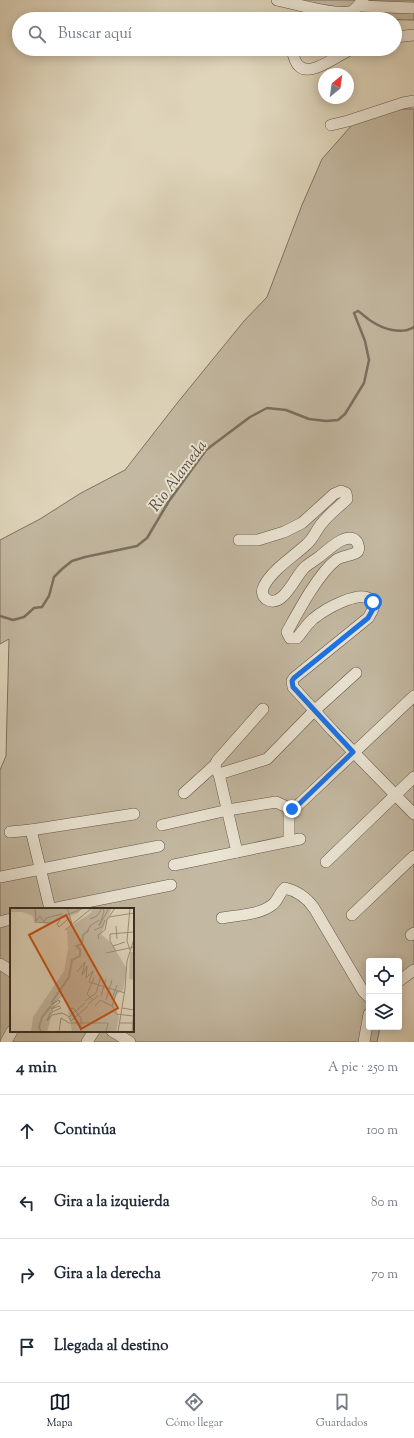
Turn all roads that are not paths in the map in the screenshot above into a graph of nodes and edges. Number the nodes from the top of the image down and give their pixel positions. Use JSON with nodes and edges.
{"nodes":[{"id":1,"x":277,"y":0,"type":"edge"},
{"id":2,"x":360,"y":3,"type":"edge"},
{"id":3,"x":414,"y":8,"type":"edge"},
{"id":4,"x":332,"y":12,"type":"edge"},
{"id":5,"x":350,"y":12,"type":"edge"},
{"id":6,"x":414,"y":35,"type":"edge"},
{"id":7,"x":402,"y":36,"type":"edge"},
{"id":8,"x":294,"y":56,"type":"edge"},
{"id":9,"x":337,"y":56,"type":"edge"},
{"id":10,"x":414,"y":101,"type":"edge"},
{"id":11,"x":331,"y":125,"type":"dead end"},
{"id":12,"x":239,"y":540,"type":"dead end"},
{"id":13,"x":356,"y":673,"type":"dead end"},
{"id":14,"x":414,"y":696,"type":"edge"},
{"id":15,"x":262,"y":709,"type":"dead end"},
{"id":16,"x":314,"y":711,"type":"junction"},
{"id":17,"x":353,"y":752,"type":"junction"},
{"id":18,"x":217,"y":769,"type":"junction"},
{"id":19,"x":414,"y":776,"type":"edge"},
{"id":20,"x":184,"y":793,"type":"dead end"},
{"id":21,"x":395,"y":795,"type":"junction"},
{"id":22,"x":289,"y":808,"type":"junction"},
{"id":23,"x":228,"y":810,"type":"junction"},
{"id":24,"x":134,"y":814,"type":"dead end"},
{"id":25,"x":414,"y":814,"type":"edge"},
{"id":26,"x":162,"y":825,"type":"dead end"},
{"id":27,"x":31,"y":830,"type":"junction"},
{"id":28,"x":10,"y":832,"type":"dead end"},
{"id":29,"x":159,"y":846,"type":"dead end"},
{"id":30,"x":237,"y":852,"type":"junction"},
{"id":31,"x":414,"y":856,"type":"edge"},
{"id":32,"x":326,"y":862,"type":"dead end"},
{"id":33,"x":174,"y":865,"type":"dead end"},
{"id":34,"x":41,"y":869,"type":"junction"},
{"id":35,"x":0,"y":877,"type":"edge"},
{"id":36,"x":171,"y":884,"type":"dead end"},
{"id":37,"x":51,"y":908,"type":"edge"},
{"id":38,"x":56,"y":908,"type":"edge"},
{"id":39,"x":352,"y":915,"type":"dead end"},
{"id":40,"x":222,"y":918,"type":"dead end"},
{"id":41,"x":10,"y":919,"type":"edge"},
{"id":42,"x":0,"y":922,"type":"edge"},
{"id":43,"x":0,"y":964,"type":"edge"},
{"id":44,"x":10,"y":970,"type":"edge"},
{"id":45,"x":414,"y":970,"type":"edge"},
{"id":46,"x":402,"y":979,"type":"edge"},
{"id":47,"x":367,"y":994,"type":"edge"},
{"id":48,"x":366,"y":1030,"type":"edge"},
{"id":49,"x":11,"y":1032,"type":"edge"},
{"id":50,"x":93,"y":1032,"type":"edge"},
{"id":51,"x":114,"y":1032,"type":"edge"},
{"id":52,"x":6,"y":1042,"type":"edge"},
{"id":53,"x":87,"y":1042,"type":"edge"},
{"id":54,"x":130,"y":1042,"type":"edge"},
{"id":55,"x":364,"y":1042,"type":"edge"}],
"edges":[{"from":1,"to":4,"type":"street"},
{"from":2,"to":3,"type":"street"},
{"from":2,"to":5,"type":"street"},
{"from":6,"to":7,"type":"street"},
{"from":8,"to":9,"type":"street"},
{"from":10,"to":11,"type":"street"},
{"from":12,"to":16,"type":"street"},
{"from":13,"to":16,"type":"street"},
{"from":14,"to":17,"type":"street"},
{"from":15,"to":18,"type":"street"},
{"from":16,"to":17,"type":"street"},
{"from":16,"to":18,"type":"street"},
{"from":17,"to":21,"type":"street"},
{"from":17,"to":22,"type":"street"},
{"from":18,"to":20,"type":"street"},
{"from":18,"to":23,"type":"street"},
{"from":19,"to":21,"type":"street"},
{"from":21,"to":25,"type":"street"},
{"from":21,"to":32,"type":"street"},
{"from":22,"to":23,"type":"street"},
{"from":22,"to":30,"type":"street"},
{"from":23,"to":26,"type":"street"},
{"from":23,"to":30,"type":"street"},
{"from":24,"to":27,"type":"street"},
{"from":27,"to":28,"type":"street"},
{"from":27,"to":34,"type":"street"},
{"from":29,"to":34,"type":"street"},
{"from":30,"to":33,"type":"street"},
{"from":31,"to":39,"type":"street"},
{"from":34,"to":35,"type":"street"},
{"from":34,"to":37,"type":"street"},
{"from":36,"to":38,"type":"street"},
{"from":40,"to":47,"type":"street"},
{"from":41,"to":42,"type":"street"},
{"from":43,"to":44,"type":"street"},
{"from":45,"to":46,"type":"street"},
{"from":48,"to":55,"type":"street"},
{"from":49,"to":52,"type":"street"},
{"from":50,"to":53,"type":"street"},
{"from":51,"to":54,"type":"street"}]}
